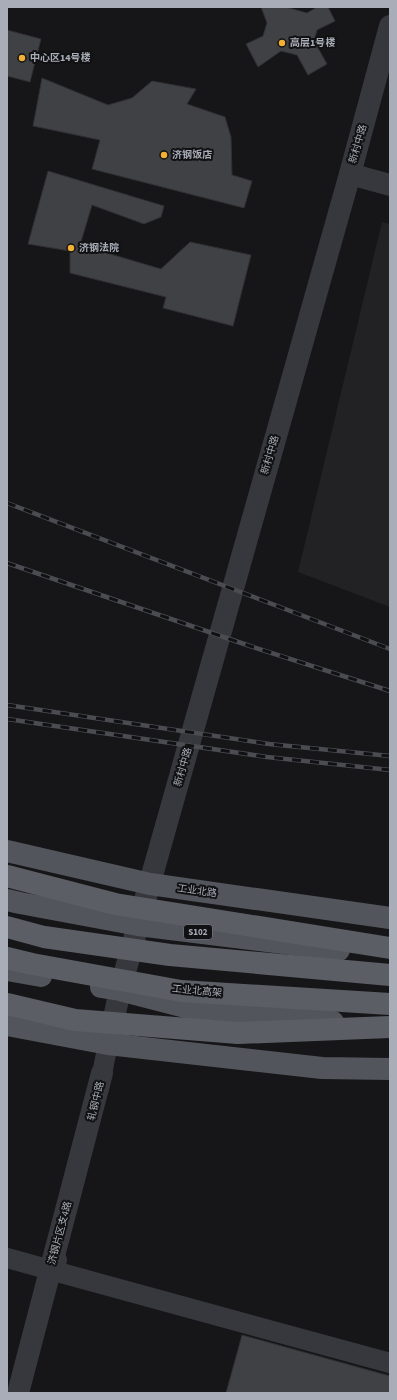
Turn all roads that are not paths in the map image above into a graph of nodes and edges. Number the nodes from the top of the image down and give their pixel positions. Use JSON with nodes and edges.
{"nodes":[{"id":1,"x":390,"y":26,"type":"edge"},
{"id":2,"x":350,"y":174,"type":"junction"},
{"id":3,"x":390,"y":185,"type":"edge"},
{"id":4,"x":7,"y":851,"type":"edge"},
{"id":5,"x":7,"y":876,"type":"edge"},
{"id":6,"x":150,"y":884,"type":"junction"},
{"id":7,"x":7,"y":900,"type":"edge"},
{"id":8,"x":390,"y":918,"type":"edge"},
{"id":9,"x":138,"y":925,"type":"junction"},
{"id":10,"x":7,"y":927,"type":"edge"},
{"id":11,"x":390,"y":948,"type":"edge"},
{"id":12,"x":390,"y":955,"type":"edge"},
{"id":13,"x":7,"y":958,"type":"edge"},
{"id":14,"x":7,"y":970,"type":"edge"},
{"id":15,"x":390,"y":975,"type":"edge"},
{"id":16,"x":120,"y":990,"type":"junction"},
{"id":17,"x":7,"y":1004,"type":"edge"},
{"id":18,"x":390,"y":1004,"type":"edge"},
{"id":19,"x":7,"y":1026,"type":"edge"},
{"id":20,"x":390,"y":1027,"type":"edge"},
{"id":21,"x":108,"y":1044,"type":"junction"},
{"id":22,"x":390,"y":1069,"type":"edge"},
{"id":23,"x":102,"y":1073,"type":"joint"},
{"id":24,"x":7,"y":1258,"type":"edge"},
{"id":25,"x":52,"y":1270,"type":"junction"},
{"id":26,"x":390,"y":1363,"type":"edge"},
{"id":27,"x":18,"y":1393,"type":"edge"}],
"edges":[{"from":1,"to":2,"type":"street","name":"新村中路"},
{"from":2,"to":3,"type":"street"},
{"from":2,"to":6,"type":"street","name":"新村中路"},
{"from":4,"to":6,"type":"main road","name":"工业北路"},
{"from":5,"to":11,"type":"highway","bridge":true},
{"from":6,"to":8,"type":"main road","name":"工业北路"},
{"from":6,"to":9,"type":"street","name":"轧钢中路"},
{"from":7,"to":9,"type":"main road","number":"S102"},
{"from":9,"to":12,"type":"main road","number":"S102"},
{"from":9,"to":16,"type":"street","name":"轧钢中路"},
{"from":10,"to":15,"type":"highway","bridge":true},
{"from":13,"to":18,"type":"highway","name":"工业北高架","bridge":true},
{"from":14,"to":16,"type":"main road"},
{"from":16,"to":20,"type":"main road"},
{"from":16,"to":21,"type":"street","name":"轧钢中路"},
{"from":17,"to":20,"type":"highway","bridge":true},
{"from":19,"to":21,"type":"main road"},
{"from":21,"to":22,"type":"main road"},
{"from":21,"to":23,"type":"street","name":"轧钢中路"},
{"from":23,"to":25,"type":"street","name":"济钢片区支4路"},
{"from":24,"to":25,"type":"street"},
{"from":25,"to":26,"type":"street"},
{"from":25,"to":27,"type":"street","name":"济钢片区支4路"}]}
